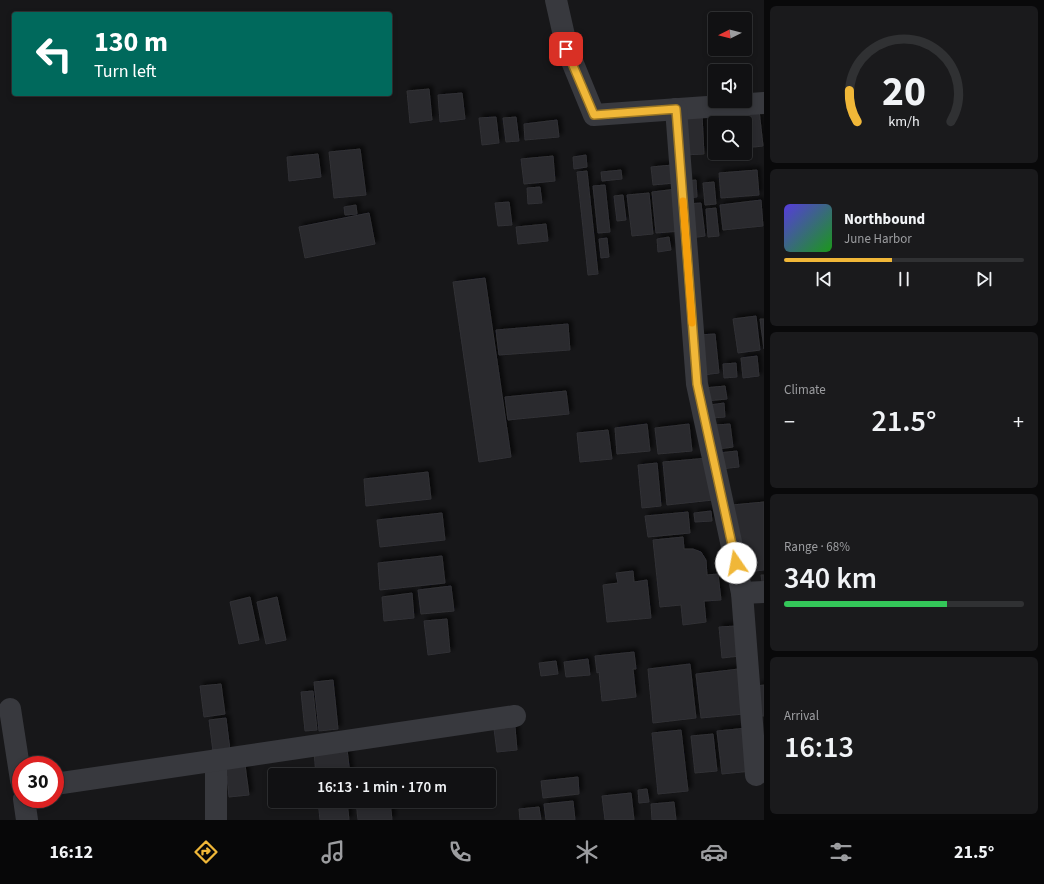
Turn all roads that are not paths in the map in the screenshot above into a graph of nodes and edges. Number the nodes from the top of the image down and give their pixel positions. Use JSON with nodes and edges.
{"nodes":[{"id":1,"x":556,"y":0,"type":"edge"},
{"id":2,"x":764,"y":103,"type":"edge"},
{"id":3,"x":676,"y":109,"type":"junction"},
{"id":4,"x":764,"y":592,"type":"edge"},
{"id":5,"x":742,"y":593,"type":"junction"},
{"id":6,"x":10,"y":708,"type":"dead end"},
{"id":7,"x":515,"y":716,"type":"dead end"},
{"id":8,"x":17,"y":756,"type":"edge"},
{"id":9,"x":216,"y":760,"type":"junction"},
{"id":10,"x":756,"y":775,"type":"dead end"},
{"id":11,"x":64,"y":783,"type":"edge"},
{"id":12,"x":25,"y":808,"type":"edge"},
{"id":13,"x":27,"y":820,"type":"edge"},
{"id":14,"x":216,"y":820,"type":"edge"}],
"edges":[{"from":1,"to":3,"type":"street"},
{"from":2,"to":3,"type":"street"},
{"from":3,"to":5,"type":"street"},
{"from":4,"to":5,"type":"street"},
{"from":5,"to":10,"type":"street"},
{"from":6,"to":8,"type":"street"},
{"from":7,"to":9,"type":"street"},
{"from":9,"to":11,"type":"street"},
{"from":9,"to":14,"type":"street"},
{"from":12,"to":13,"type":"street"}]}
